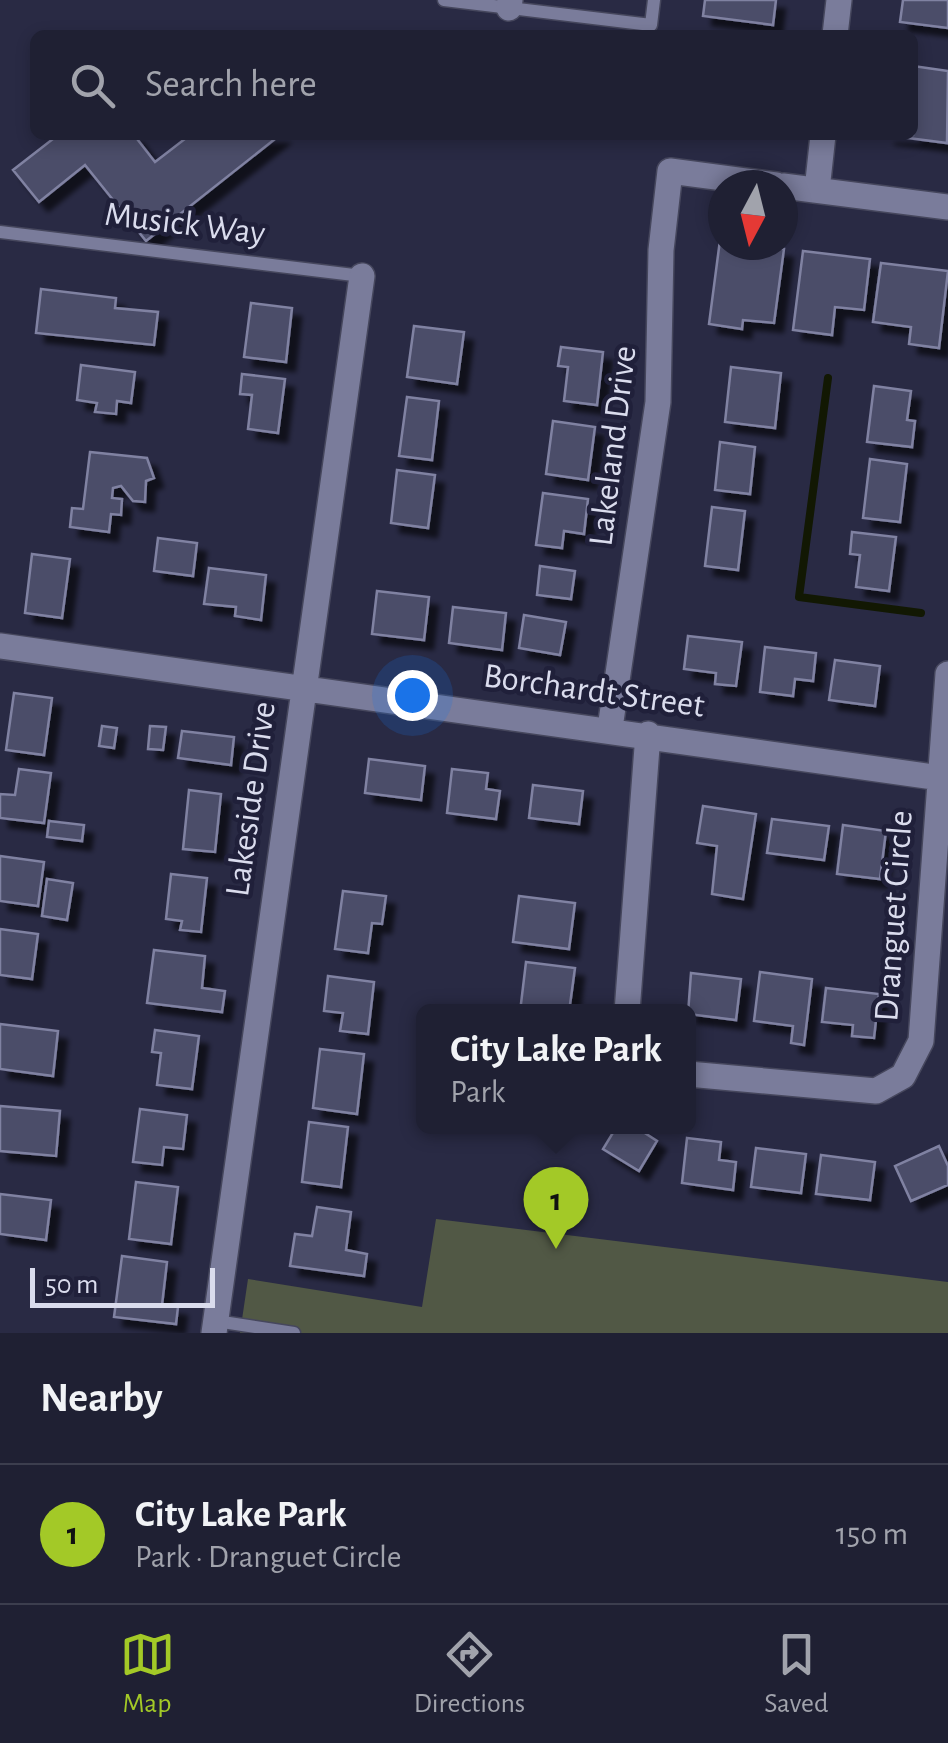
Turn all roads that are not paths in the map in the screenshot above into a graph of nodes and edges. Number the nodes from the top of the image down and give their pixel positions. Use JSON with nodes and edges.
{"nodes":[{"id":1,"x":444,"y":0,"type":"edge"},
{"id":2,"x":654,"y":0,"type":"edge"},
{"id":3,"x":839,"y":0,"type":"edge"},
{"id":4,"x":509,"y":4,"type":"edge"},
{"id":5,"x":836,"y":30,"type":"edge"},
{"id":6,"x":822,"y":140,"type":"edge"},
{"id":7,"x":708,"y":177,"type":"edge"},
{"id":8,"x":798,"y":188,"type":"edge"},
{"id":9,"x":816,"y":190,"type":"junction"},
{"id":10,"x":948,"y":207,"type":"edge"},
{"id":11,"x":0,"y":232,"type":"edge"},
{"id":12,"x":362,"y":276,"type":"joint"},
{"id":13,"x":0,"y":646,"type":"edge"},
{"id":14,"x":948,"y":674,"type":"edge"},
{"id":15,"x":302,"y":686,"type":"junction"},
{"id":16,"x":610,"y":728,"type":"junction"},
{"id":17,"x":648,"y":734,"type":"junction"},
{"id":18,"x":943,"y":778,"type":"edge"},
{"id":19,"x":628,"y":1004,"type":"edge"},
{"id":20,"x":696,"y":1075,"type":"edge"},
{"id":21,"x":215,"y":1327,"type":"edge"},
{"id":22,"x":294,"y":1333,"type":"edge"}],
"edges":[{"from":1,"to":4,"type":"lane"},
{"from":2,"to":4,"type":"lane"},
{"from":3,"to":5,"type":"street"},
{"from":6,"to":9,"type":"street"},
{"from":7,"to":16,"type":"street","name":"Lakeland Drive"},
{"from":8,"to":9,"type":"street"},
{"from":9,"to":10,"type":"street"},
{"from":11,"to":12,"type":"lane","name":"Musick Way"},
{"from":12,"to":15,"type":"street","name":"Lakeside Drive"},
{"from":13,"to":15,"type":"street","name":"Borchardt Street"},
{"from":14,"to":18,"type":"street","name":"Dranguet Circle"},
{"from":15,"to":16,"type":"street","name":"Borchardt Street"},
{"from":15,"to":21,"type":"street","name":"Lakeside Drive"},
{"from":16,"to":17,"type":"street","name":"Borchardt Street"},
{"from":17,"to":18,"type":"street","name":"Borchardt Street"},
{"from":17,"to":19,"type":"street"},
{"from":18,"to":20,"type":"street","name":"Dranguet Circle"},
{"from":21,"to":22,"type":"lane"}]}
